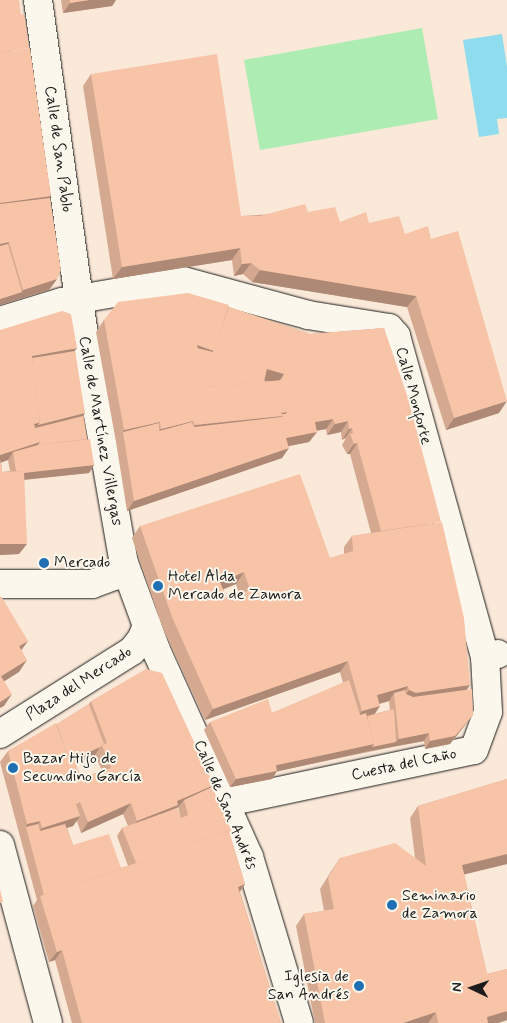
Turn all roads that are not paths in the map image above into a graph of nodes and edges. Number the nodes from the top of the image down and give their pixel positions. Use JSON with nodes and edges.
{"nodes":[{"id":1,"x":38,"y":0,"type":"edge"},
{"id":2,"x":78,"y":298,"type":"junction"},
{"id":3,"x":0,"y":321,"type":"edge"},
{"id":4,"x":124,"y":563,"type":"junction"},
{"id":5,"x":0,"y":584,"type":"edge"},
{"id":6,"x":146,"y":625,"type":"junction"},
{"id":7,"x":156,"y":650,"type":"joint"},
{"id":8,"x":499,"y":654,"type":"edge"},
{"id":9,"x":0,"y":734,"type":"edge"},
{"id":10,"x":227,"y":802,"type":"junction"},
{"id":11,"x":0,"y":845,"type":"edge"},
{"id":12,"x":48,"y":1023,"type":"edge"},
{"id":13,"x":299,"y":1023,"type":"edge"}],
"edges":[{"from":1,"to":2,"type":"street","name":"Calle de San Pablo"},
{"from":2,"to":3,"type":"street","name":"Calle Monforte"},
{"from":2,"to":4,"type":"street","name":"Calle de Martínez Villergas"},
{"from":2,"to":8,"type":"street","name":"Calle Monforte"},
{"from":4,"to":5,"type":"street"},
{"from":4,"to":6,"type":"street","name":"Plaza del Mercado"},
{"from":6,"to":7,"type":"street","name":"Plaza del Mercado"},
{"from":6,"to":9,"type":"street","name":"Plaza del Mercado"},
{"from":7,"to":10,"type":"street","name":"Calle de San Andrés"},
{"from":8,"to":10,"type":"street","name":"Cuesta del Caño"},
{"from":10,"to":13,"type":"street","name":"Calle de San Andrés"},
{"from":11,"to":12,"type":"street"}]}
